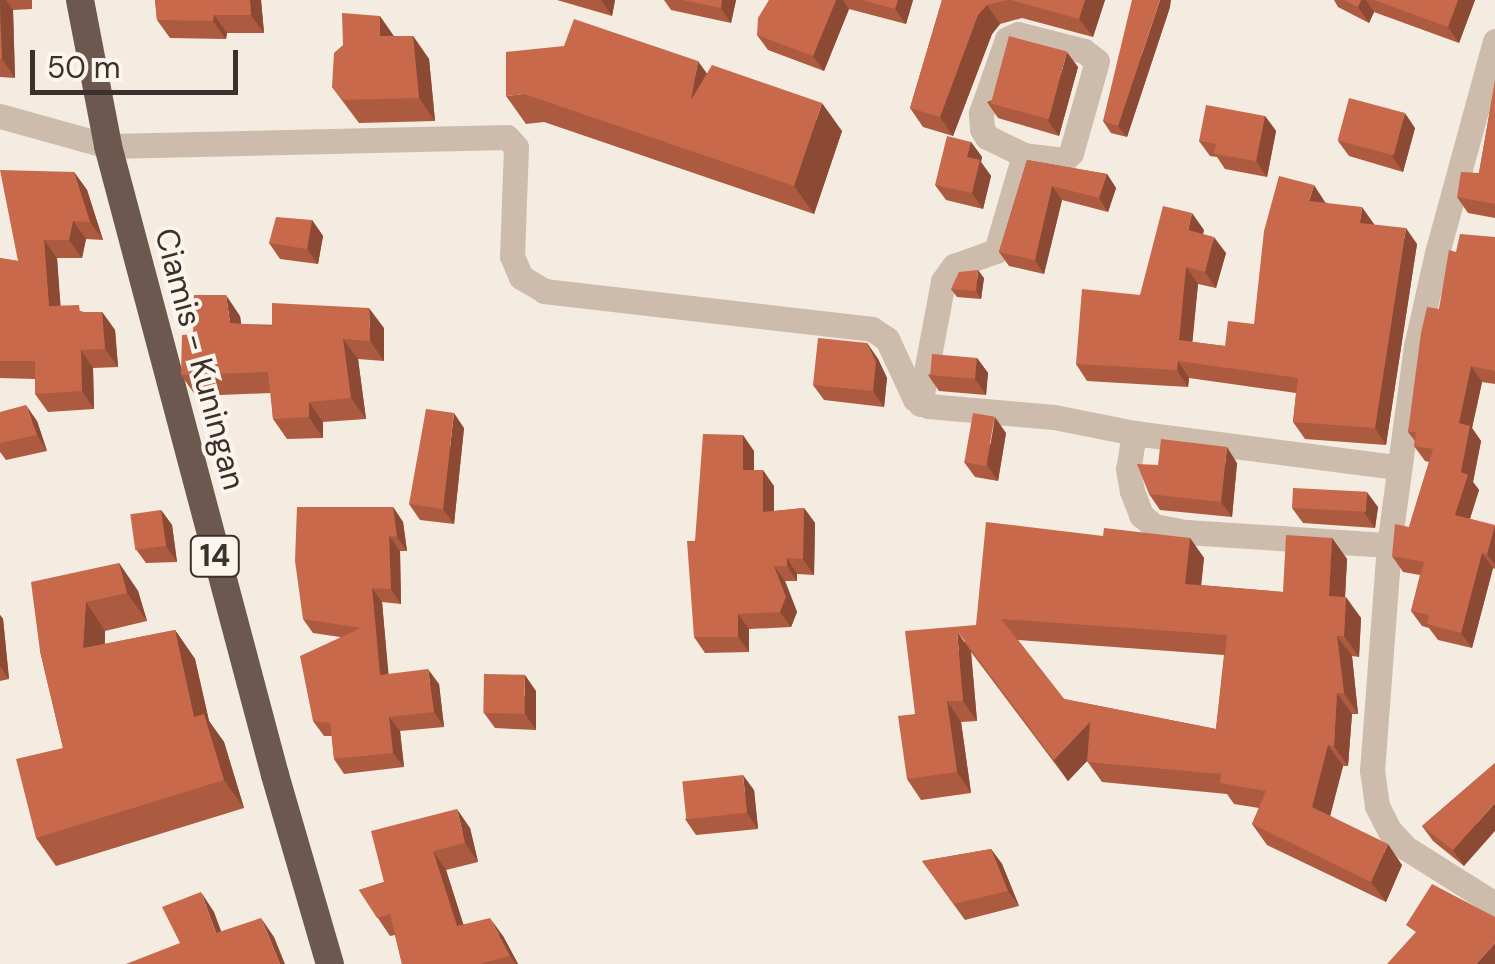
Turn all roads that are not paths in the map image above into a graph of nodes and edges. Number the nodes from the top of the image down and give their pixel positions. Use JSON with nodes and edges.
{"nodes":[{"id":1,"x":80,"y":0,"type":"edge"},
{"id":2,"x":1495,"y":41,"type":"edge"},
{"id":3,"x":0,"y":116,"type":"edge"},
{"id":4,"x":108,"y":146,"type":"junction"},
{"id":5,"x":1024,"y":156,"type":"junction"},
{"id":6,"x":920,"y":404,"type":"junction"},
{"id":7,"x":1134,"y":433,"type":"junction"},
{"id":8,"x":1397,"y":467,"type":"junction"},
{"id":9,"x":1389,"y":545,"type":"junction"},
{"id":10,"x":1495,"y":904,"type":"edge"},
{"id":11,"x":330,"y":964,"type":"edge"}],
"edges":[{"from":1,"to":4,"type":"highway","name":"Ciamis - Kuningan","number":"14"},
{"from":2,"to":8,"type":"street"},
{"from":3,"to":4,"type":"street"},
{"from":4,"to":6,"type":"street"},
{"from":4,"to":11,"type":"highway","name":"Ciamis - Kuningan","number":"14"},
{"from":5,"to":5,"type":"street"},
{"from":5,"to":6,"type":"street"},
{"from":6,"to":7,"type":"street"},
{"from":7,"to":8,"type":"street"},
{"from":7,"to":9,"type":"street"},
{"from":8,"to":9,"type":"street"},
{"from":9,"to":10,"type":"street"}]}
